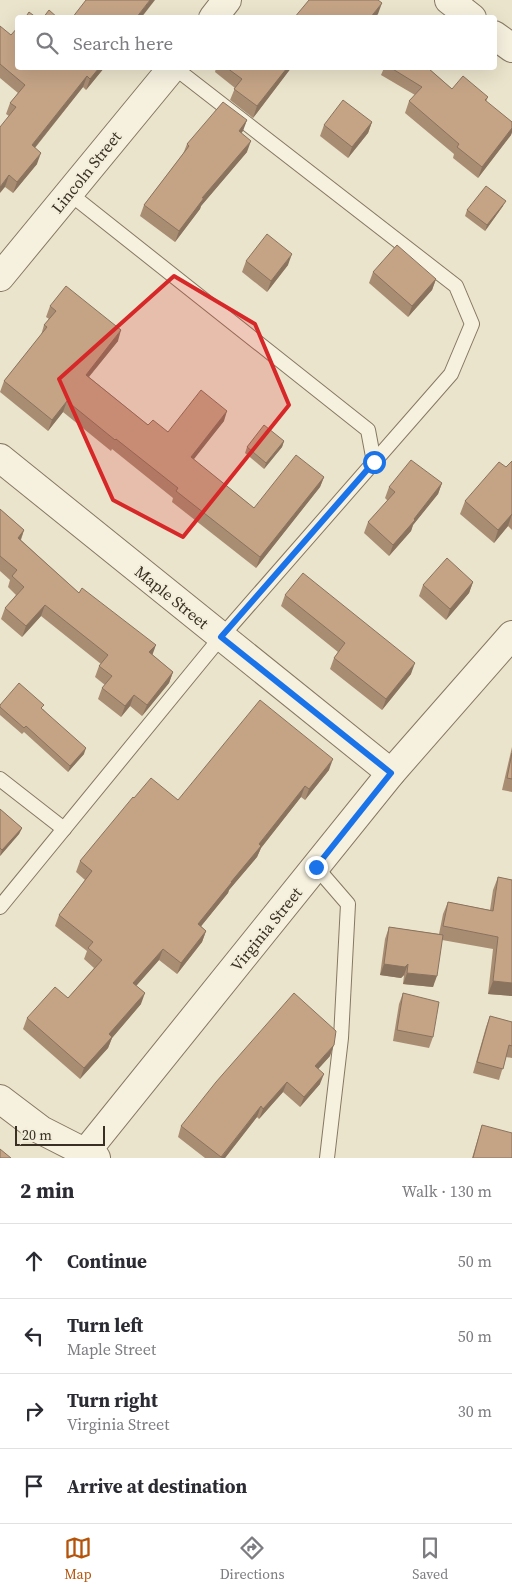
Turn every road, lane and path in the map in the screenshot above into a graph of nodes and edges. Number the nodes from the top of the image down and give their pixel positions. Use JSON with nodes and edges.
{"nodes":[{"id":1,"x":228,"y":0,"type":"edge"},
{"id":2,"x":216,"y":15,"type":"edge"},
{"id":3,"x":497,"y":37,"type":"edge"},
{"id":4,"x":512,"y":48,"type":"edge"},
{"id":5,"x":172,"y":70,"type":"edge"},
{"id":6,"x":177,"y":70,"type":"edge"},
{"id":7,"x":69,"y":193,"type":"junction"},
{"id":8,"x":0,"y":277,"type":"edge"},
{"id":9,"x":0,"y":458,"type":"edge"},
{"id":10,"x":374,"y":462,"type":"junction"},
{"id":11,"x":221,"y":637,"type":"junction"},
{"id":12,"x":511,"y":638,"type":"edge"},
{"id":13,"x":391,"y":773,"type":"junction"},
{"id":14,"x":0,"y":779,"type":"edge"},
{"id":15,"x":64,"y":829,"type":"junction"},
{"id":16,"x":316,"y":867,"type":"junction"},
{"id":17,"x":0,"y":907,"type":"edge"},
{"id":18,"x":0,"y":1099,"type":"edge"},
{"id":19,"x":88,"y":1157,"type":"edge"},
{"id":20,"x":327,"y":1158,"type":"edge"}],
"edges":[{"from":1,"to":2,"type":"street"},
{"from":3,"to":4,"type":"street"},
{"from":5,"to":7,"type":"street","name":"Lincoln Street"},
{"from":6,"to":10,"type":"lane"},
{"from":7,"to":8,"type":"street","name":"Lincoln Street"},
{"from":7,"to":10,"type":"lane"},
{"from":9,"to":11,"type":"street","name":"Maple Street"},
{"from":10,"to":11,"type":"lane"},
{"from":11,"to":13,"type":"street","name":"Maple Street"},
{"from":11,"to":15,"type":"lane"},
{"from":12,"to":13,"type":"street","name":"Virginia Street"},
{"from":13,"to":16,"type":"street","name":"Virginia Street"},
{"from":14,"to":15,"type":"lane"},
{"from":15,"to":17,"type":"lane"},
{"from":16,"to":19,"type":"street","name":"Virginia Street"},
{"from":16,"to":20,"type":"lane"},
{"from":18,"to":19,"type":"street"}]}
